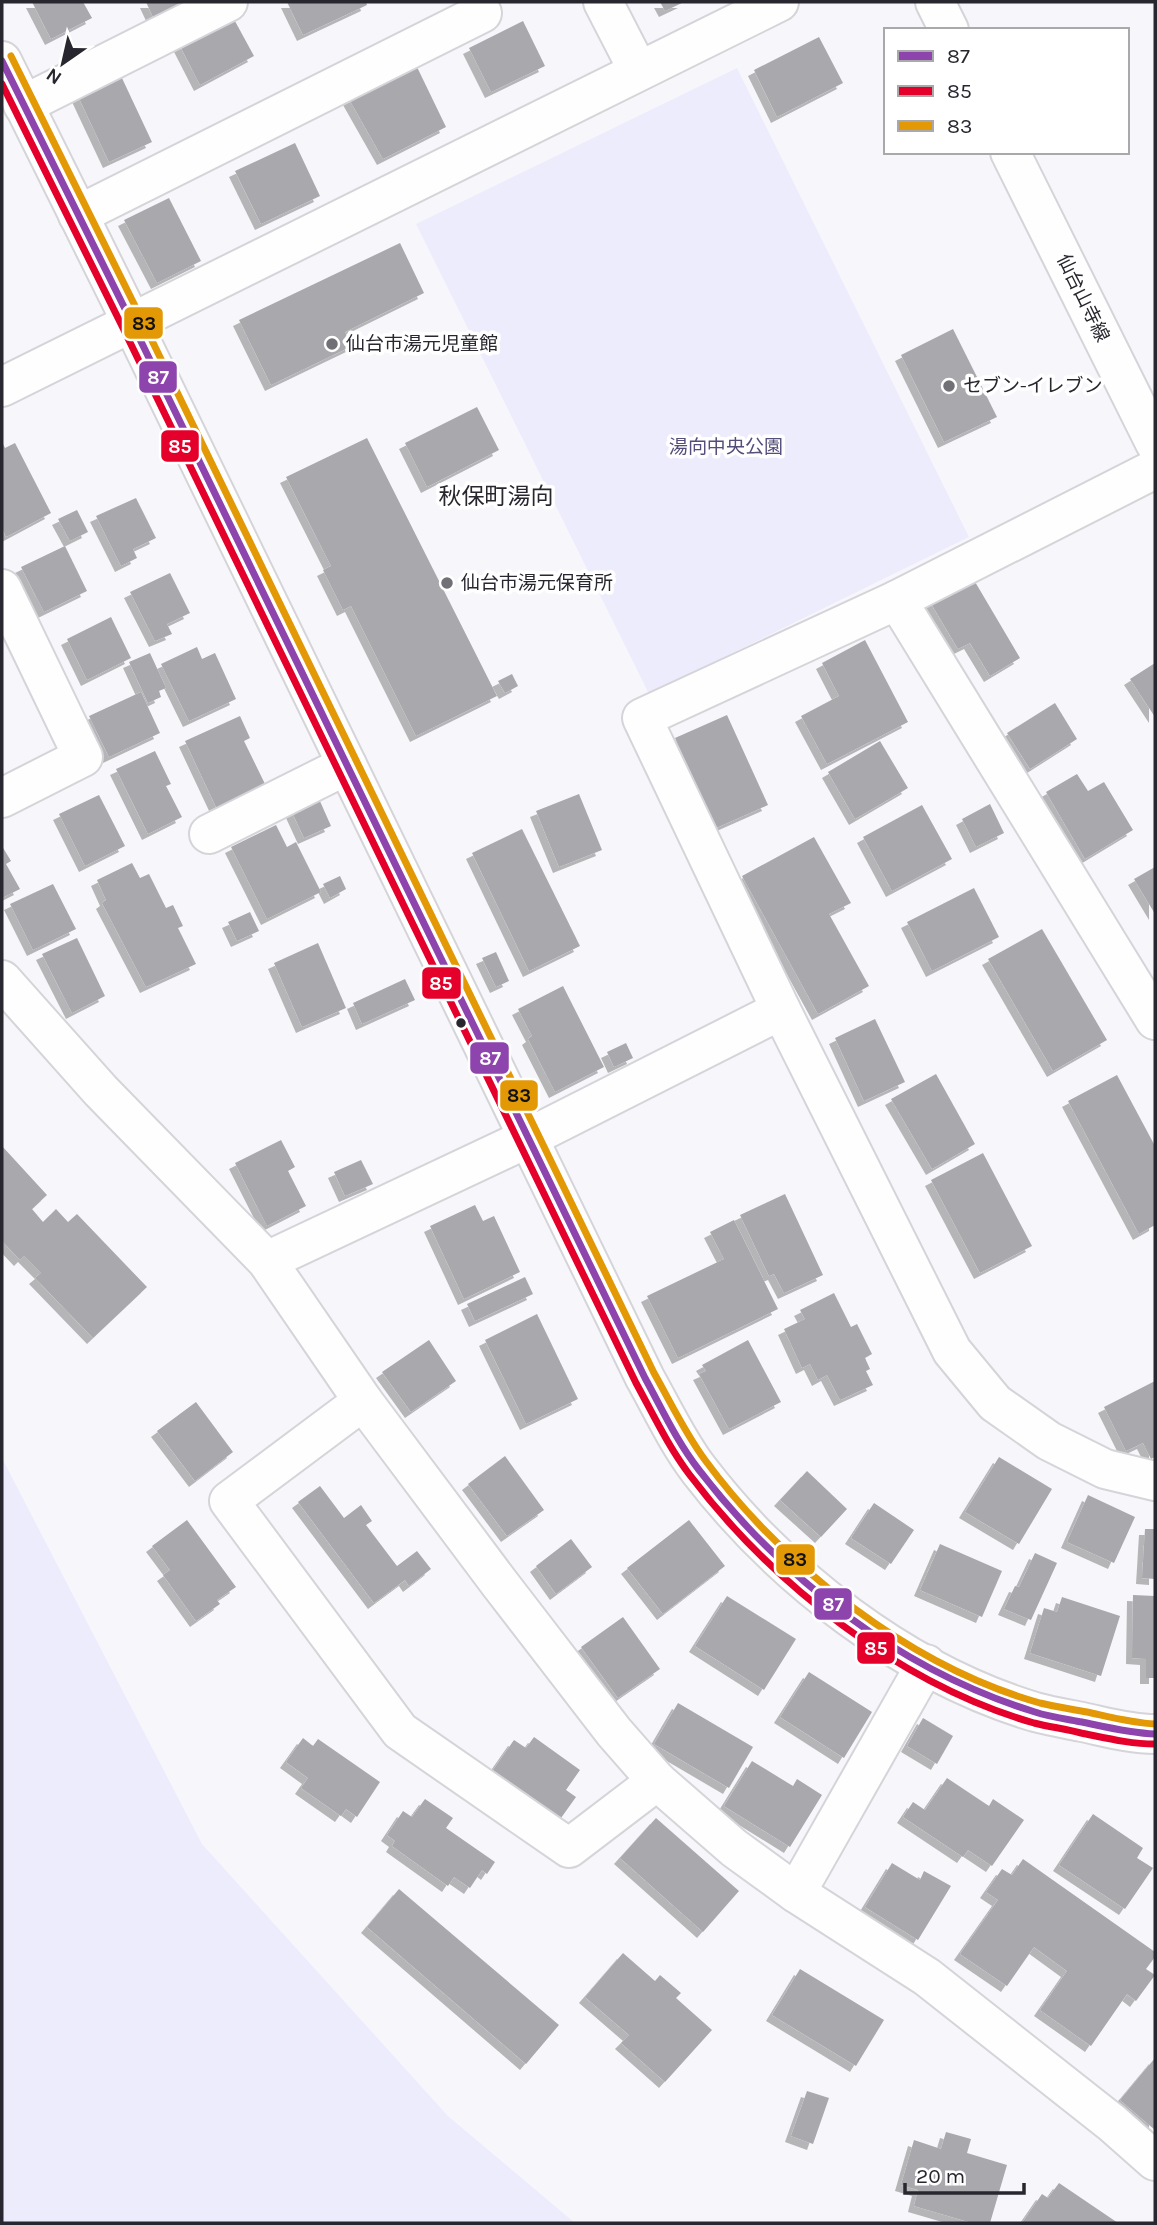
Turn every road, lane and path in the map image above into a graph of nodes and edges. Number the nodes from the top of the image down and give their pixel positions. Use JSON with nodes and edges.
{"nodes":[{"id":1,"x":228,"y":2,"type":"edge"},
{"id":2,"x":603,"y":2,"type":"edge"},
{"id":3,"x":779,"y":2,"type":"edge"},
{"id":4,"x":935,"y":2,"type":"edge"},
{"id":5,"x":482,"y":13,"type":"dead end"},
{"id":6,"x":948,"y":28,"type":"edge"},
{"id":7,"x":2,"y":61,"type":"edge"},
{"id":8,"x":638,"y":70,"type":"junction"},
{"id":9,"x":23,"y":105,"type":"junction"},
{"id":10,"x":1011,"y":154,"type":"edge"},
{"id":11,"x":78,"y":215,"type":"junction"},
{"id":12,"x":132,"y":323,"type":"junction"},
{"id":13,"x":2,"y":387,"type":"edge"},
{"id":14,"x":1155,"y":443,"type":"edge"},
{"id":15,"x":1155,"y":469,"type":"edge"},
{"id":16,"x":2,"y":589,"type":"edge"},
{"id":17,"x":897,"y":600,"type":"junction"},
{"id":18,"x":346,"y":765,"type":"junction"},
{"id":19,"x":2,"y":798,"type":"edge"},
{"id":20,"x":209,"y":834,"type":"dead end"},
{"id":21,"x":2,"y":980,"type":"edge"},
{"id":22,"x":781,"y":1010,"type":"junction"},
{"id":23,"x":1155,"y":1020,"type":"edge"},
{"id":24,"x":528,"y":1138,"type":"junction"},
{"id":25,"x":267,"y":1261,"type":"junction"},
{"id":26,"x":363,"y":1401,"type":"junction"},
{"id":27,"x":1155,"y":1481,"type":"edge"},
{"id":28,"x":926,"y":1664,"type":"junction"},
{"id":29,"x":1155,"y":1734,"type":"edge"},
{"id":30,"x":657,"y":1781,"type":"junction"},
{"id":31,"x":796,"y":1893,"type":"junction"},
{"id":32,"x":1155,"y":2161,"type":"edge"}],
"edges":[{"from":1,"to":9,"type":"street"},
{"from":2,"to":8,"type":"street"},
{"from":3,"to":8,"type":"street"},
{"from":4,"to":6,"type":"street"},
{"from":5,"to":11,"type":"street"},
{"from":7,"to":9,"type":"street"},
{"from":8,"to":12,"type":"street"},
{"from":9,"to":11,"type":"street"},
{"from":10,"to":14,"type":"street","name":"仙台山寺線"},
{"from":11,"to":12,"type":"street"},
{"from":12,"to":13,"type":"street"},
{"from":12,"to":18,"type":"street"},
{"from":15,"to":17,"type":"street"},
{"from":16,"to":19,"type":"street"},
{"from":17,"to":22,"type":"street"},
{"from":17,"to":23,"type":"street"},
{"from":18,"to":20,"type":"street"},
{"from":18,"to":24,"type":"street"},
{"from":21,"to":25,"type":"street"},
{"from":22,"to":24,"type":"street"},
{"from":22,"to":27,"type":"street"},
{"from":24,"to":25,"type":"street"},
{"from":24,"to":28,"type":"street"},
{"from":25,"to":26,"type":"street"},
{"from":26,"to":30,"type":"street"},
{"from":26,"to":30,"type":"street"},
{"from":28,"to":29,"type":"street"},
{"from":28,"to":31,"type":"street"},
{"from":30,"to":31,"type":"street"},
{"from":31,"to":32,"type":"street"}]}
